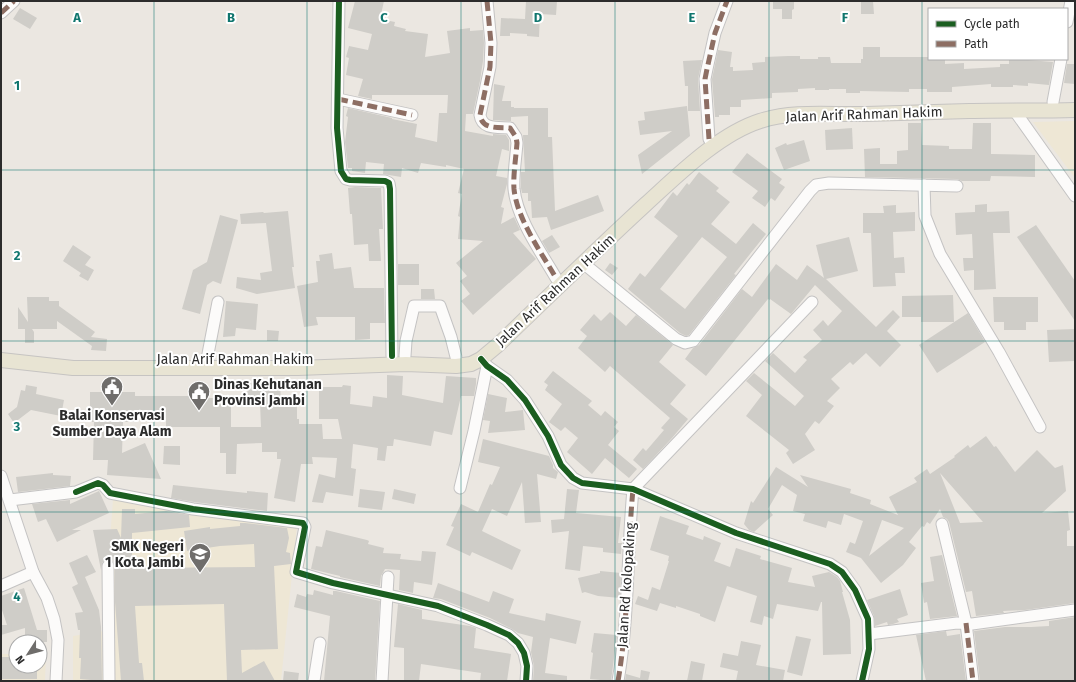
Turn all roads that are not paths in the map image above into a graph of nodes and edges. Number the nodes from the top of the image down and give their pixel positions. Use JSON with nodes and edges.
{"nodes":[{"id":1,"x":14,"y":1,"type":"edge"},
{"id":2,"x":339,"y":1,"type":"edge"},
{"id":3,"x":487,"y":1,"type":"edge"},
{"id":4,"x":727,"y":1,"type":"edge"},
{"id":5,"x":1071,"y":1,"type":"edge"},
{"id":6,"x":1,"y":13,"type":"edge"},
{"id":7,"x":1068,"y":17,"type":"edge"},
{"id":8,"x":1060,"y":60,"type":"edge"},
{"id":9,"x":338,"y":99,"type":"junction"},
{"id":10,"x":1075,"y":101,"type":"edge"},
{"id":11,"x":1053,"y":102,"type":"junction"},
{"id":12,"x":1014,"y":110,"type":"junction"},
{"id":13,"x":1075,"y":110,"type":"edge"},
{"id":14,"x":412,"y":115,"type":"dead end"},
{"id":15,"x":709,"y":139,"type":"junction"},
{"id":16,"x":924,"y":185,"type":"junction"},
{"id":17,"x":957,"y":186,"type":"dead end"},
{"id":18,"x":1075,"y":196,"type":"edge"},
{"id":19,"x":580,"y":260,"type":"junction"},
{"id":20,"x":556,"y":278,"type":"junction"},
{"id":21,"x":218,"y":302,"type":"dead end"},
{"id":22,"x":812,"y":302,"type":"dead end"},
{"id":23,"x":1,"y":351,"type":"edge"},
{"id":24,"x":207,"y":359,"type":"junction"},
{"id":25,"x":401,"y":359,"type":"junction"},
{"id":26,"x":1,"y":360,"type":"edge"},
{"id":27,"x":456,"y":361,"type":"junction"},
{"id":28,"x":484,"y":362,"type":"junction"},
{"id":29,"x":1040,"y":427,"type":"dead end"},
{"id":30,"x":1,"y":476,"type":"edge"},
{"id":31,"x":460,"y":488,"type":"dead end"},
{"id":32,"x":633,"y":489,"type":"junction"},
{"id":33,"x":10,"y":500,"type":"junction"},
{"id":34,"x":942,"y":524,"type":"dead end"},
{"id":35,"x":108,"y":566,"type":"dead end"},
{"id":36,"x":33,"y":572,"type":"junction"},
{"id":37,"x":388,"y":577,"type":"dead end"},
{"id":38,"x":1,"y":586,"type":"edge"},
{"id":39,"x":386,"y":595,"type":"junction"},
{"id":40,"x":1075,"y":610,"type":"edge"},
{"id":41,"x":966,"y":623,"type":"junction"},
{"id":42,"x":869,"y":634,"type":"junction"},
{"id":43,"x":320,"y":643,"type":"dead end"},
{"id":44,"x":56,"y":681,"type":"edge"},
{"id":45,"x":109,"y":681,"type":"edge"},
{"id":46,"x":314,"y":681,"type":"edge"},
{"id":47,"x":382,"y":681,"type":"edge"},
{"id":48,"x":526,"y":681,"type":"edge"},
{"id":49,"x":618,"y":681,"type":"edge"},
{"id":50,"x":862,"y":681,"type":"edge"},
{"id":51,"x":973,"y":681,"type":"edge"}],
"edges":[{"from":1,"to":6,"type":"street"},
{"from":2,"to":9,"type":"street"},
{"from":3,"to":20,"type":"street"},
{"from":4,"to":15,"type":"street"},
{"from":5,"to":7,"type":"street"},
{"from":8,"to":11,"type":"street"},
{"from":9,"to":14,"type":"street"},
{"from":9,"to":25,"type":"street"},
{"from":10,"to":11,"type":"main road","name":"Jalan Arif Rahman Hakim"},
{"from":11,"to":15,"type":"main road","name":"Jalan Arif Rahman Hakim"},
{"from":12,"to":13,"type":"main road","name":"Jalan Arif Rahman Hakim"},
{"from":12,"to":18,"type":"street"},
{"from":12,"to":19,"type":"main road","name":"Jalan Arif Rahman Hakim"},
{"from":15,"to":19,"type":"main road","name":"Jalan Arif Rahman Hakim"},
{"from":16,"to":17,"type":"street"},
{"from":16,"to":19,"type":"street"},
{"from":16,"to":29,"type":"street"},
{"from":19,"to":20,"type":"main road","name":"Jalan Arif Rahman Hakim"},
{"from":19,"to":28,"type":"main road","name":"Jalan Arif Rahman Hakim"},
{"from":20,"to":27,"type":"main road","name":"Jalan Arif Rahman Hakim"},
{"from":21,"to":24,"type":"street"},
{"from":22,"to":32,"type":"street"},
{"from":23,"to":24,"type":"main road","name":"Jalan Arif Rahman Hakim"},
{"from":24,"to":25,"type":"main road","name":"Jalan Arif Rahman Hakim"},
{"from":25,"to":26,"type":"main road","name":"Jalan Arif Rahman Hakim"},
{"from":25,"to":27,"type":"main road","name":"Jalan Arif Rahman Hakim"},
{"from":25,"to":27,"type":"street"},
{"from":27,"to":28,"type":"main road","name":"Jalan Arif Rahman Hakim"},
{"from":28,"to":31,"type":"street"},
{"from":28,"to":32,"type":"street"},
{"from":30,"to":33,"type":"street"},
{"from":32,"to":42,"type":"street"},
{"from":32,"to":49,"type":"street","name":"Jalan Rd kolopaking"},
{"from":33,"to":36,"type":"street"},
{"from":33,"to":39,"type":"street"},
{"from":34,"to":41,"type":"street"},
{"from":35,"to":45,"type":"street"},
{"from":36,"to":38,"type":"street"},
{"from":36,"to":44,"type":"street"},
{"from":37,"to":39,"type":"street"},
{"from":39,"to":47,"type":"street"},
{"from":39,"to":48,"type":"street"},
{"from":40,"to":41,"type":"street"},
{"from":41,"to":42,"type":"street"},
{"from":41,"to":51,"type":"street"},
{"from":42,"to":50,"type":"street"},
{"from":43,"to":46,"type":"street"}]}
